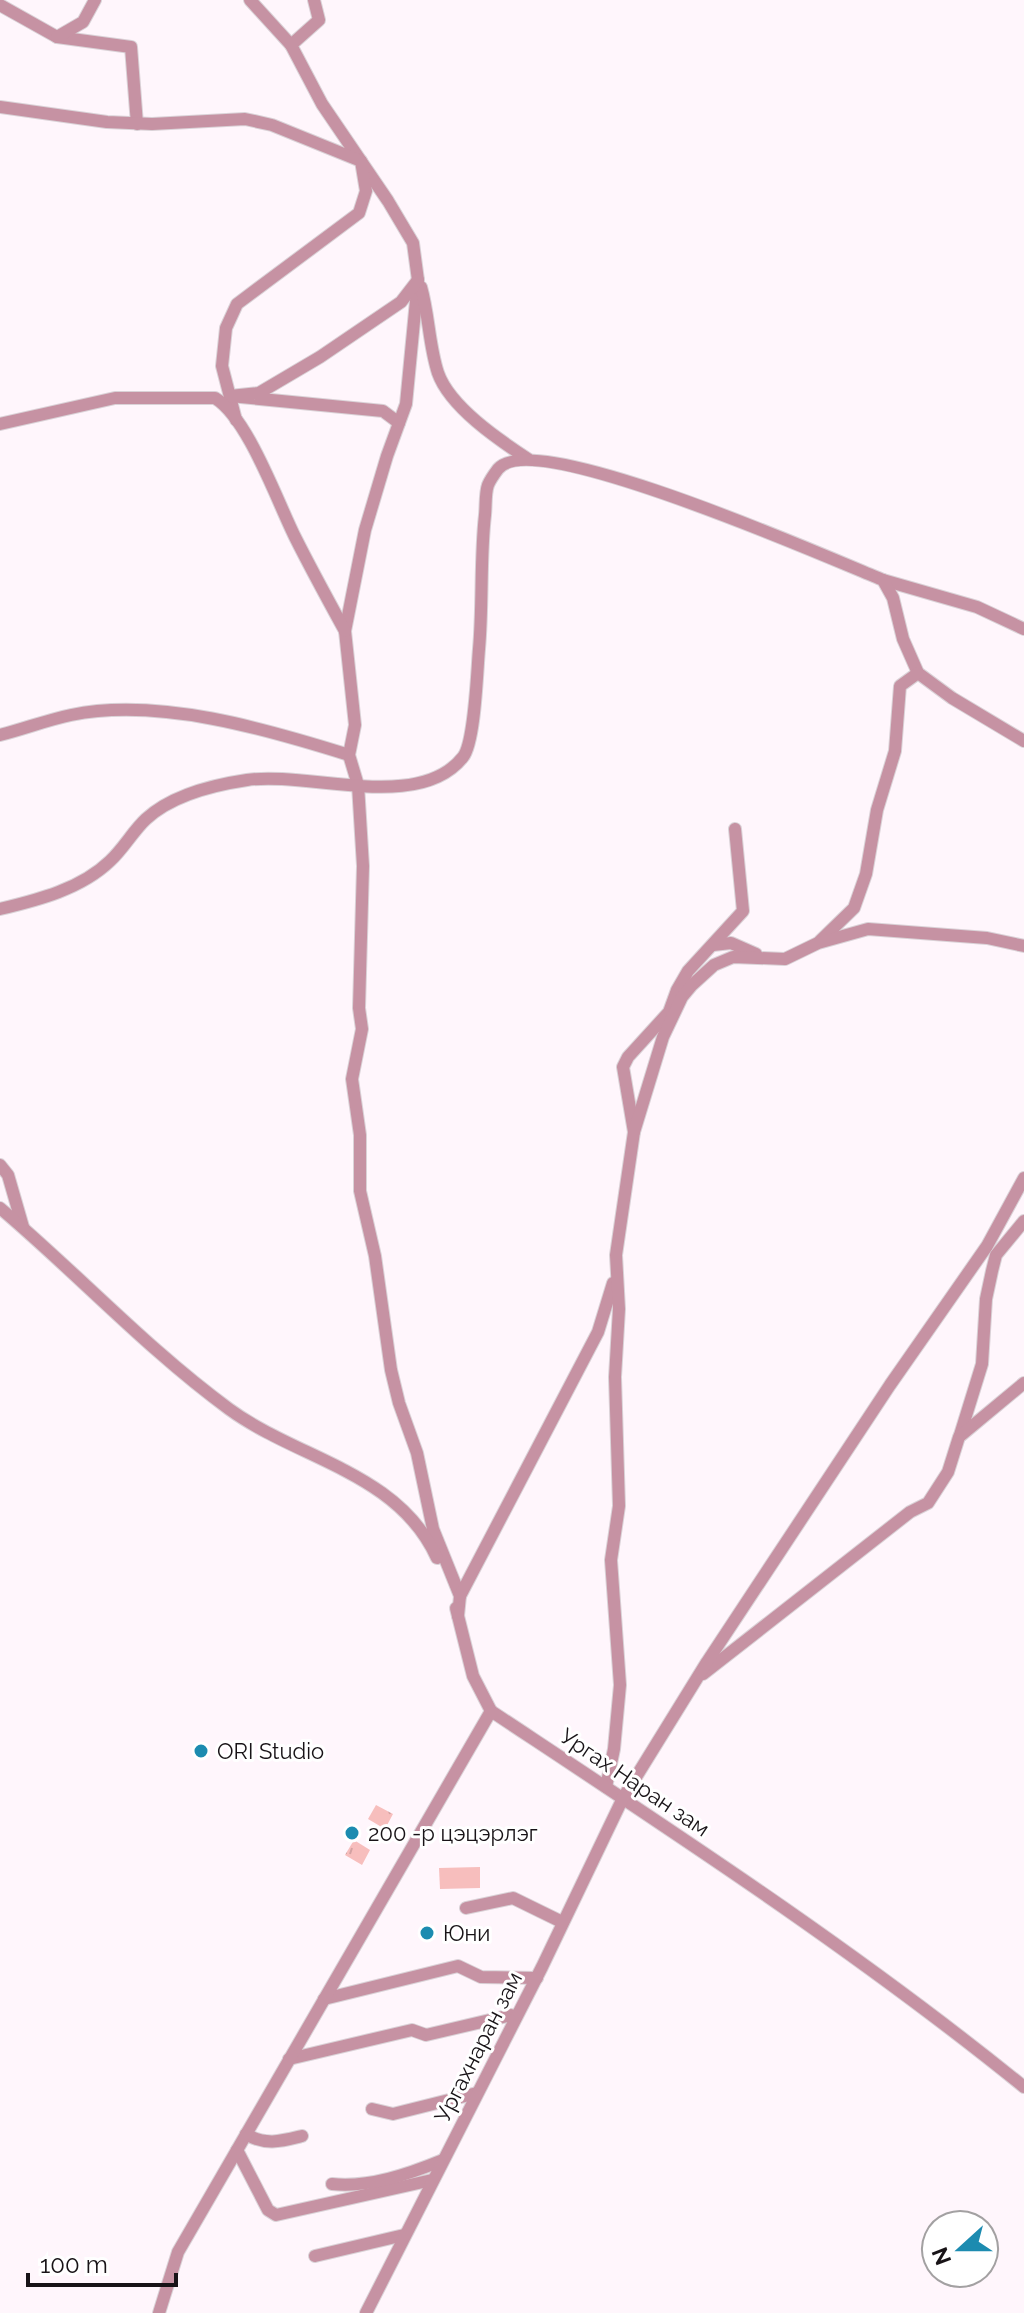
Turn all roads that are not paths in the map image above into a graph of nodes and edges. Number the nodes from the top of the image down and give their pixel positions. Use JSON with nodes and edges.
{"nodes":[{"id":1,"x":95,"y":0,"type":"edge"},
{"id":2,"x":250,"y":0,"type":"edge"},
{"id":3,"x":314,"y":0,"type":"edge"},
{"id":4,"x":0,"y":5,"type":"edge"},
{"id":5,"x":57,"y":37,"type":"junction"},
{"id":6,"x":291,"y":45,"type":"junction"},
{"id":7,"x":0,"y":107,"type":"edge"},
{"id":8,"x":137,"y":124,"type":"junction"},
{"id":9,"x":361,"y":161,"type":"junction"},
{"id":10,"x":418,"y":280,"type":"junction"},
{"id":11,"x":230,"y":396,"type":"junction"},
{"id":12,"x":236,"y":420,"type":"junction"},
{"id":13,"x":399,"y":423,"type":"junction"},
{"id":14,"x":0,"y":424,"type":"edge"},
{"id":15,"x":531,"y":460,"type":"junction"},
{"id":16,"x":883,"y":580,"type":"junction"},
{"id":17,"x":1024,"y":629,"type":"edge"},
{"id":18,"x":345,"y":631,"type":"junction"},
{"id":19,"x":918,"y":673,"type":"junction"},
{"id":20,"x":0,"y":735,"type":"edge"},
{"id":21,"x":1024,"y":741,"type":"edge"},
{"id":22,"x":349,"y":755,"type":"junction"},
{"id":23,"x":358,"y":785,"type":"junction"},
{"id":24,"x":735,"y":829,"type":"dead end"},
{"id":25,"x":0,"y":909,"type":"edge"},
{"id":26,"x":818,"y":943,"type":"junction"},
{"id":27,"x":710,"y":946,"type":"junction"},
{"id":28,"x":1024,"y":946,"type":"edge"},
{"id":29,"x":762,"y":957,"type":"junction"},
{"id":30,"x":682,"y":997,"type":"junction"},
{"id":31,"x":634,"y":1132,"type":"junction"},
{"id":32,"x":0,"y":1165,"type":"edge"},
{"id":33,"x":1024,"y":1178,"type":"edge"},
{"id":34,"x":0,"y":1208,"type":"edge"},
{"id":35,"x":1024,"y":1221,"type":"edge"},
{"id":36,"x":23,"y":1227,"type":"junction"},
{"id":37,"x":616,"y":1273,"type":"junction"},
{"id":38,"x":1024,"y":1383,"type":"edge"},
{"id":39,"x":959,"y":1437,"type":"junction"},
{"id":40,"x":460,"y":1596,"type":"junction"},
{"id":41,"x":458,"y":1616,"type":"junction"},
{"id":42,"x":700,"y":1676,"type":"junction"},
{"id":43,"x":491,"y":1711,"type":"junction"},
{"id":44,"x":606,"y":1787,"type":"junction"},
{"id":45,"x":623,"y":1798,"type":"junction"},
{"id":46,"x":466,"y":1908,"type":"dead end"},
{"id":47,"x":562,"y":1922,"type":"junction"},
{"id":48,"x":537,"y":1978,"type":"junction"},
{"id":49,"x":324,"y":1999,"type":"junction"},
{"id":50,"x":516,"y":2017,"type":"junction"},
{"id":51,"x":289,"y":2059,"type":"junction"},
{"id":52,"x":1024,"y":2087,"type":"edge"},
{"id":53,"x":477,"y":2093,"type":"junction"},
{"id":54,"x":372,"y":2109,"type":"dead end"},
{"id":55,"x":246,"y":2134,"type":"junction"},
{"id":56,"x":302,"y":2136,"type":"dead end"},
{"id":57,"x":237,"y":2150,"type":"junction"},
{"id":58,"x":443,"y":2160,"type":"junction"},
{"id":59,"x":432,"y":2180,"type":"junction"},
{"id":60,"x":332,"y":2184,"type":"dead end"},
{"id":61,"x":404,"y":2235,"type":"junction"},
{"id":62,"x":315,"y":2256,"type":"dead end"},
{"id":63,"x":159,"y":2313,"type":"edge"},
{"id":64,"x":366,"y":2313,"type":"edge"}],
"edges":[{"from":1,"to":5,"type":"street"},
{"from":2,"to":6,"type":"street"},
{"from":3,"to":6,"type":"street"},
{"from":4,"to":5,"type":"street"},
{"from":5,"to":8,"type":"street"},
{"from":6,"to":9,"type":"street"},
{"from":7,"to":8,"type":"street"},
{"from":8,"to":9,"type":"street"},
{"from":9,"to":10,"type":"street"},
{"from":9,"to":11,"type":"street"},
{"from":10,"to":11,"type":"street"},
{"from":10,"to":13,"type":"street"},
{"from":10,"to":15,"type":"street"},
{"from":11,"to":12,"type":"street"},
{"from":11,"to":13,"type":"street"},
{"from":12,"to":14,"type":"street"},
{"from":12,"to":18,"type":"street"},
{"from":13,"to":18,"type":"street"},
{"from":15,"to":16,"type":"street"},
{"from":15,"to":23,"type":"street"},
{"from":16,"to":17,"type":"street"},
{"from":16,"to":19,"type":"street"},
{"from":18,"to":22,"type":"street"},
{"from":19,"to":21,"type":"street"},
{"from":19,"to":26,"type":"street"},
{"from":20,"to":22,"type":"street"},
{"from":22,"to":23,"type":"street"},
{"from":23,"to":25,"type":"street"},
{"from":23,"to":40,"type":"street"},
{"from":24,"to":27,"type":"street"},
{"from":26,"to":28,"type":"street"},
{"from":26,"to":29,"type":"street"},
{"from":27,"to":29,"type":"street"},
{"from":27,"to":30,"type":"street"},
{"from":27,"to":31,"type":"street"},
{"from":29,"to":30,"type":"street"},
{"from":30,"to":31,"type":"street"},
{"from":31,"to":37,"type":"street"},
{"from":32,"to":36,"type":"street"},
{"from":33,"to":42,"type":"street","name":"Ургахнаран зам"},
{"from":34,"to":36,"type":"street"},
{"from":35,"to":39,"type":"street"},
{"from":36,"to":41,"type":"street"},
{"from":37,"to":40,"type":"street"},
{"from":37,"to":44,"type":"street"},
{"from":38,"to":39,"type":"street"},
{"from":39,"to":42,"type":"street"},
{"from":40,"to":41,"type":"street"},
{"from":41,"to":43,"type":"street"},
{"from":42,"to":45,"type":"street","name":"Ургахнаран зам"},
{"from":43,"to":44,"type":"street","name":"Ургах Наран зам"},
{"from":43,"to":49,"type":"street"},
{"from":44,"to":45,"type":"street","name":"Ургах Наран зам"},
{"from":45,"to":47,"type":"street","name":"Ургахнаран зам"},
{"from":45,"to":52,"type":"street","name":"Ургах Наран зам"},
{"from":46,"to":47,"type":"street"},
{"from":47,"to":48,"type":"street","name":"Ургахнаран зам"},
{"from":48,"to":49,"type":"street"},
{"from":48,"to":50,"type":"street","name":"Ургахнаран зам"},
{"from":49,"to":51,"type":"street"},
{"from":50,"to":51,"type":"street"},
{"from":50,"to":53,"type":"street","name":"Ургахнаран зам"},
{"from":51,"to":55,"type":"street"},
{"from":53,"to":54,"type":"street"},
{"from":53,"to":58,"type":"street","name":"Ургахнаран зам"},
{"from":55,"to":56,"type":"street"},
{"from":55,"to":57,"type":"street"},
{"from":57,"to":59,"type":"street"},
{"from":57,"to":63,"type":"street"},
{"from":58,"to":59,"type":"street","name":"Ургахнаран зам"},
{"from":58,"to":60,"type":"street"},
{"from":59,"to":61,"type":"street","name":"Ургахнаран зам"},
{"from":61,"to":62,"type":"street"},
{"from":61,"to":64,"type":"street","name":"Ургахнаран зам"}]}
